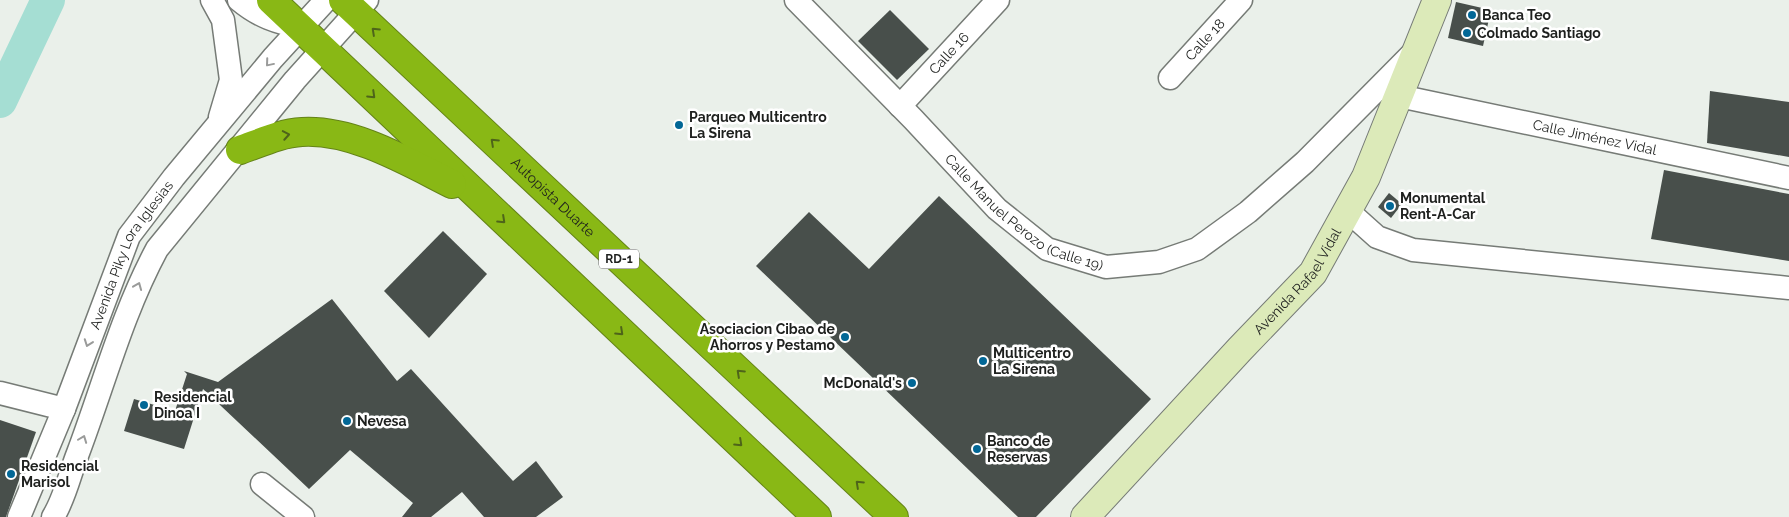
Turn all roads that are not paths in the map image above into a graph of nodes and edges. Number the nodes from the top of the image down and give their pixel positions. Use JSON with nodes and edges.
{"nodes":[{"id":1,"x":212,"y":0,"type":"edge"},
{"id":2,"x":238,"y":0,"type":"edge"},
{"id":3,"x":271,"y":0,"type":"edge"},
{"id":4,"x":326,"y":0,"type":"edge"},
{"id":5,"x":796,"y":0,"type":"edge"},
{"id":6,"x":998,"y":0,"type":"edge"},
{"id":7,"x":1241,"y":0,"type":"edge"},
{"id":8,"x":1436,"y":0,"type":"edge"},
{"id":9,"x":355,"y":4,"type":"edge"},
{"id":10,"x":302,"y":27,"type":"junction"},
{"id":11,"x":1420,"y":46,"type":"junction"},
{"id":12,"x":324,"y":50,"type":"junction"},
{"id":13,"x":1170,"y":78,"type":"dead end"},
{"id":14,"x":1400,"y":96,"type":"junction"},
{"id":15,"x":900,"y":106,"type":"junction"},
{"id":16,"x":218,"y":124,"type":"junction"},
{"id":17,"x":240,"y":150,"type":"junction"},
{"id":18,"x":174,"y":177,"type":"junction"},
{"id":19,"x":1789,"y":178,"type":"edge"},
{"id":20,"x":475,"y":195,"type":"junction"},
{"id":21,"x":199,"y":197,"type":"junction"},
{"id":22,"x":1348,"y":211,"type":"junction"},
{"id":23,"x":1789,"y":288,"type":"edge"},
{"id":24,"x":0,"y":393,"type":"edge"},
{"id":25,"x":64,"y":409,"type":"junction"},
{"id":26,"x":34,"y":483,"type":"junction"},
{"id":27,"x":262,"y":484,"type":"dead end"},
{"id":28,"x":55,"y":516,"type":"edge"},
{"id":29,"x":19,"y":517,"type":"edge"},
{"id":30,"x":303,"y":517,"type":"edge"},
{"id":31,"x":817,"y":517,"type":"edge"},
{"id":32,"x":894,"y":517,"type":"edge"},
{"id":33,"x":1085,"y":517,"type":"edge"}],
"edges":[{"from":1,"to":16,"type":"street"},
{"from":2,"to":10,"type":"street"},
{"from":3,"to":10,"type":"highway"},
{"from":4,"to":10,"type":"street","name":"Avenida Piky Lora Iglesias"},
{"from":5,"to":15,"type":"street","name":"Calle Manuel Perozo (Calle 19)"},
{"from":6,"to":15,"type":"street","name":"Calle 16"},
{"from":7,"to":13,"type":"street","name":"Calle 18"},
{"from":8,"to":11,"type":"main road","name":"Avenida Rafael Vidal"},
{"from":9,"to":12,"type":"street","name":"Avenida Piky Lora Iglesias"},
{"from":32,"to":9,"type":"highway","name":"Autopista Duarte","number":"RD-1","one_way":true},
{"from":10,"to":12,"type":"highway"},
{"from":10,"to":16,"type":"street","name":"Avenida Piky Lora Iglesias","one_way":true},
{"from":11,"to":14,"type":"main road","name":"Avenida Rafael Vidal"},
{"from":11,"to":15,"type":"street","name":"Calle Manuel Perozo (Calle 19)"},
{"from":12,"to":17,"type":"street","name":"Avenida Piky Lora Iglesias"},
{"from":12,"to":20,"type":"highway","one_way":true},
{"from":14,"to":19,"type":"street","name":"Calle Jiménez Vidal"},
{"from":14,"to":22,"type":"main road","name":"Avenida Rafael Vidal"},
{"from":16,"to":18,"type":"street","name":"Avenida Piky Lora Iglesias"},
{"from":17,"to":20,"type":"highway","one_way":true},
{"from":17,"to":21,"type":"street","name":"Avenida Piky Lora Iglesias"},
{"from":18,"to":21,"type":"street"},
{"from":18,"to":25,"type":"street","name":"Avenida Piky Lora Iglesias","one_way":true},
{"from":20,"to":31,"type":"highway","one_way":true},
{"from":28,"to":21,"type":"street","name":"Avenida Piky Lora Iglesias","one_way":true},
{"from":22,"to":23,"type":"street"},
{"from":22,"to":33,"type":"main road","name":"Avenida Rafael Vidal"},
{"from":24,"to":25,"type":"street"},
{"from":25,"to":26,"type":"street","name":"Avenida Piky Lora Iglesias"},
{"from":26,"to":28,"type":"street"},
{"from":26,"to":29,"type":"street","name":"Avenida Piky Lora Iglesias"},
{"from":27,"to":30,"type":"street"}]}
